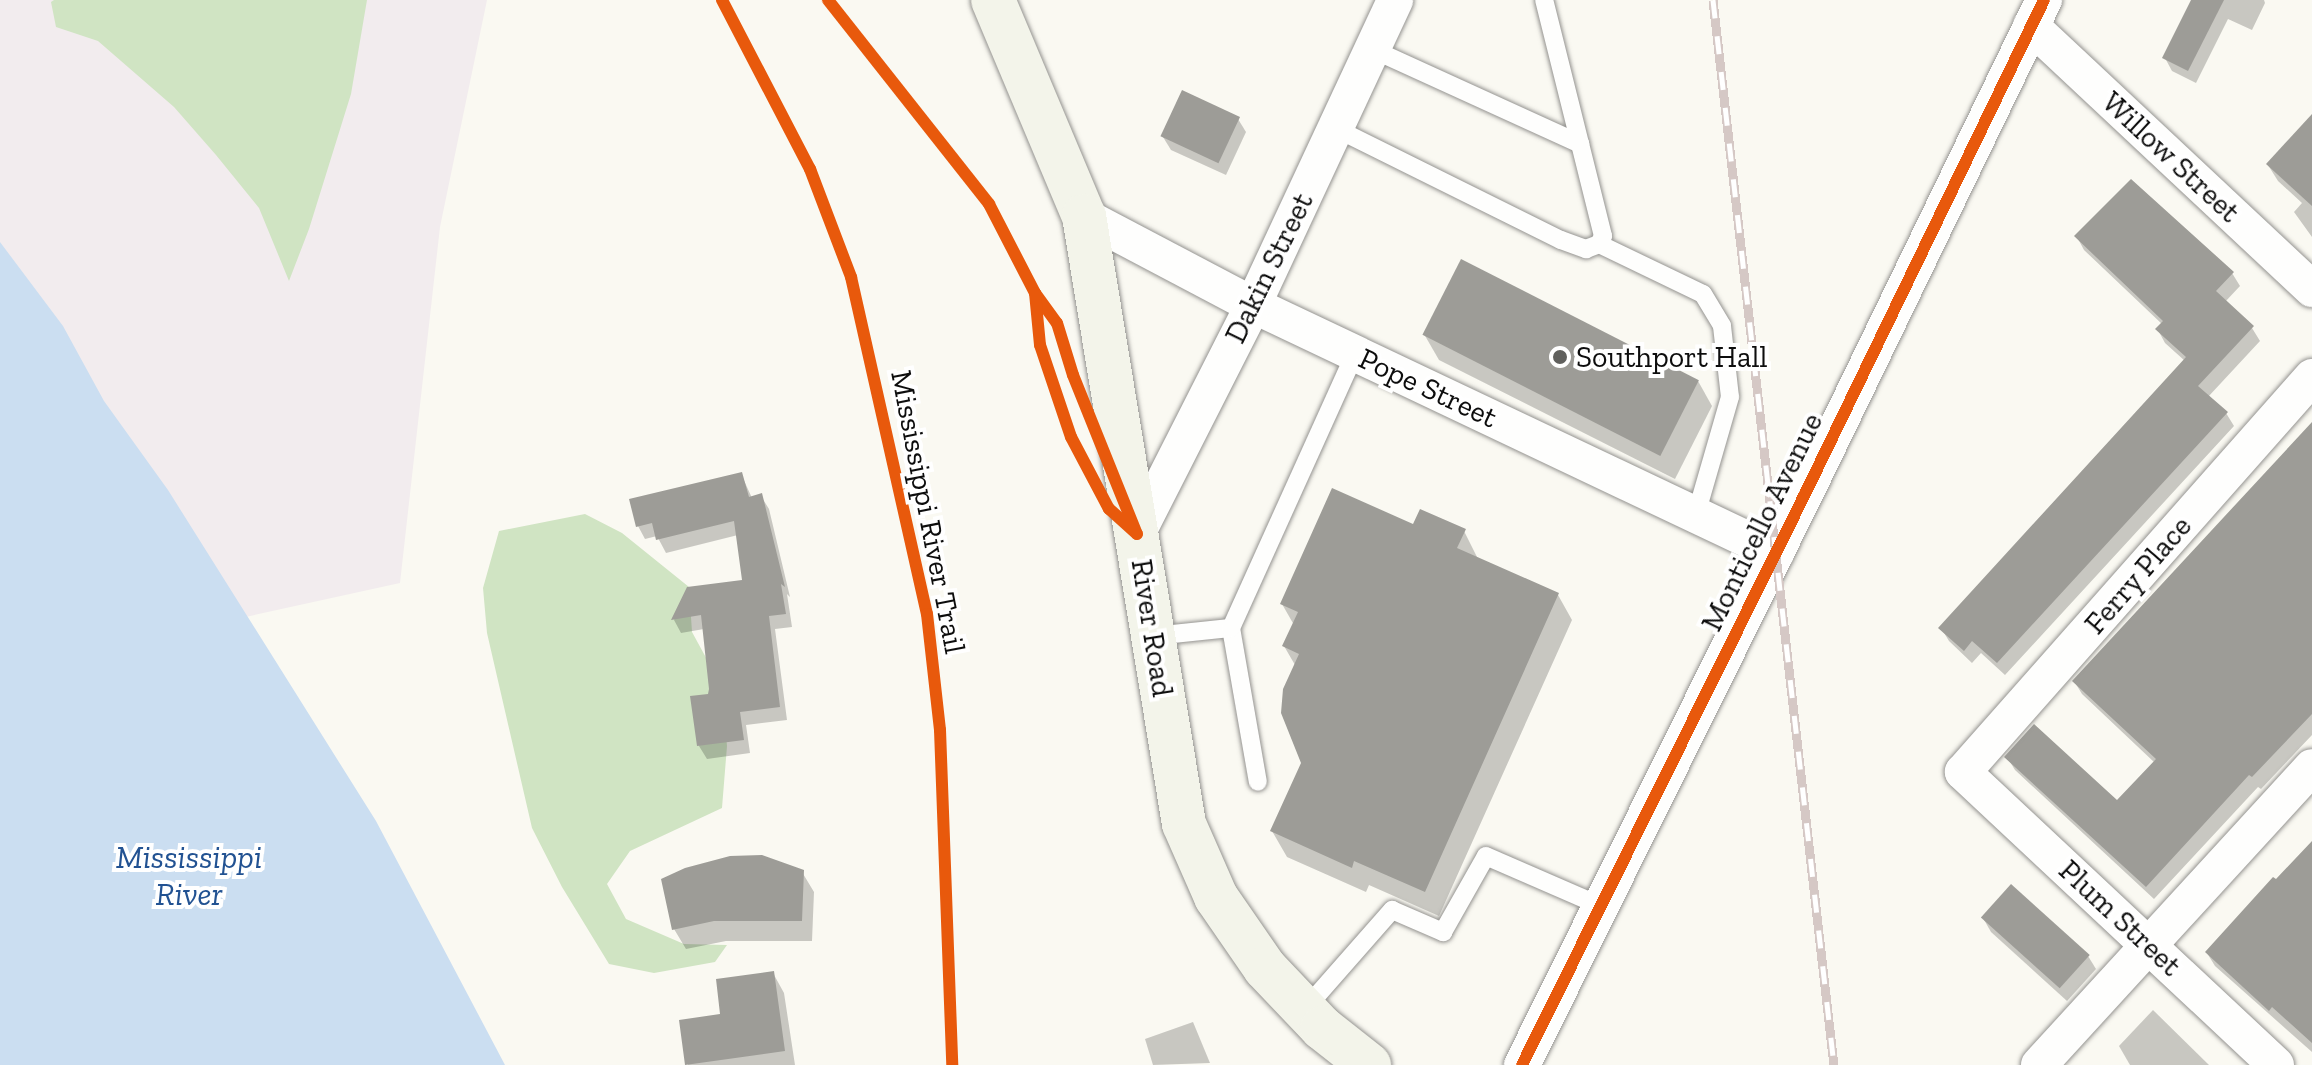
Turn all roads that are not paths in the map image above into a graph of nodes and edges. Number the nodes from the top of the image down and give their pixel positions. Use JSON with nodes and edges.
{"nodes":[{"id":1,"x":993,"y":0,"type":"edge"},
{"id":2,"x":1395,"y":0,"type":"edge"},
{"id":3,"x":1544,"y":0,"type":"edge"},
{"id":4,"x":2037,"y":13,"type":"edge"},
{"id":5,"x":1372,"y":49,"type":"junction"},
{"id":6,"x":1335,"y":128,"type":"junction"},
{"id":7,"x":1580,"y":144,"type":"junction"},
{"id":8,"x":1084,"y":216,"type":"junction"},
{"id":9,"x":1599,"y":244,"type":"junction"},
{"id":10,"x":2312,"y":289,"type":"edge"},
{"id":11,"x":1253,"y":305,"type":"junction"},
{"id":12,"x":1355,"y":354,"type":"junction"},
{"id":13,"x":2312,"y":377,"type":"edge"},
{"id":14,"x":1696,"y":515,"type":"junction"},
{"id":15,"x":1137,"y":534,"type":"junction"},
{"id":16,"x":1776,"y":553,"type":"junction"},
{"id":17,"x":1231,"y":628,"type":"junction"},
{"id":18,"x":1153,"y":636,"type":"junction"},
{"id":19,"x":2312,"y":767,"type":"edge"},
{"id":20,"x":1963,"y":772,"type":"joint"},
{"id":21,"x":1258,"y":782,"type":"dead end"},
{"id":22,"x":1601,"y":906,"type":"junction"},
{"id":23,"x":2147,"y":944,"type":"junction"},
{"id":24,"x":1305,"y":1009,"type":"junction"},
{"id":25,"x":1369,"y":1065,"type":"edge"},
{"id":26,"x":1522,"y":1065,"type":"edge"},
{"id":27,"x":2039,"y":1065,"type":"edge"},
{"id":28,"x":2276,"y":1065,"type":"edge"}],
"edges":[{"from":1,"to":8,"type":"main road","name":"River Road"},
{"from":2,"to":5,"type":"street","name":"Dakin Street"},
{"from":3,"to":7,"type":"lane"},
{"from":4,"to":10,"type":"street","name":"Willow Street"},
{"from":4,"to":16,"type":"street","name":"Monticello Avenue"},
{"from":5,"to":6,"type":"street","name":"Dakin Street"},
{"from":5,"to":7,"type":"lane"},
{"from":6,"to":9,"type":"lane"},
{"from":6,"to":11,"type":"street","name":"Dakin Street"},
{"from":7,"to":9,"type":"lane"},
{"from":8,"to":11,"type":"street","name":"Pope Street"},
{"from":8,"to":15,"type":"main road","name":"River Road"},
{"from":9,"to":14,"type":"lane"},
{"from":11,"to":12,"type":"street","name":"Pope Street"},
{"from":11,"to":15,"type":"street","name":"Dakin Street"},
{"from":12,"to":14,"type":"street","name":"Pope Street"},
{"from":12,"to":17,"type":"lane"},
{"from":13,"to":20,"type":"street","name":"Ferry Place"},
{"from":14,"to":16,"type":"street","name":"Pope Street"},
{"from":15,"to":18,"type":"main road","name":"River Road"},
{"from":16,"to":22,"type":"street","name":"Monticello Avenue"},
{"from":17,"to":18,"type":"lane"},
{"from":17,"to":21,"type":"lane"},
{"from":18,"to":24,"type":"main road","name":"River Road"},
{"from":19,"to":23,"type":"street"},
{"from":20,"to":23,"type":"street","name":"Plum Street"},
{"from":22,"to":24,"type":"lane"},
{"from":22,"to":26,"type":"street","name":"Monticello Avenue"},
{"from":23,"to":27,"type":"street"},
{"from":23,"to":28,"type":"street","name":"Plum Street"},
{"from":24,"to":25,"type":"main road","name":"River Road"}]}
